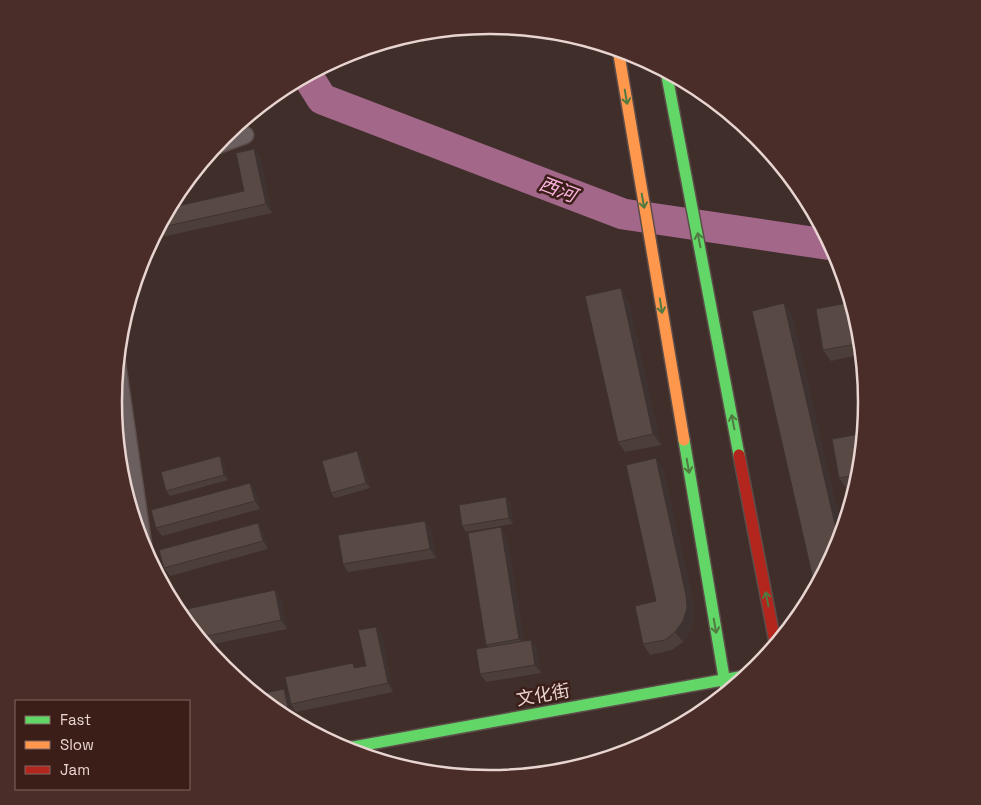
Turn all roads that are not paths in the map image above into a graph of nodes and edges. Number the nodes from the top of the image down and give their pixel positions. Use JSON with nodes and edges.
{"nodes":[{"id":1,"x":619,"y":57,"type":"edge"},
{"id":2,"x":668,"y":79,"type":"edge"},
{"id":3,"x":245,"y":134,"type":"dead end"},
{"id":4,"x":233,"y":139,"type":"edge"},
{"id":5,"x":122,"y":399,"type":"edge"},
{"id":6,"x":139,"y":513,"type":"edge"},
{"id":7,"x":774,"y":638,"type":"edge"},
{"id":8,"x":736,"y":678,"type":"edge"},
{"id":9,"x":724,"y":680,"type":"junction"},
{"id":10,"x":725,"y":687,"type":"edge"},
{"id":11,"x":357,"y":746,"type":"edge"}],
"edges":[{"from":1,"to":9,"type":"street","one_way":true},
{"from":7,"to":2,"type":"street","one_way":true},
{"from":3,"to":4,"type":"street"},
{"from":5,"to":6,"type":"street"},
{"from":8,"to":9,"type":"street","name":"文化街"},
{"from":9,"to":10,"type":"street"},
{"from":9,"to":11,"type":"street","name":"文化街"}]}
